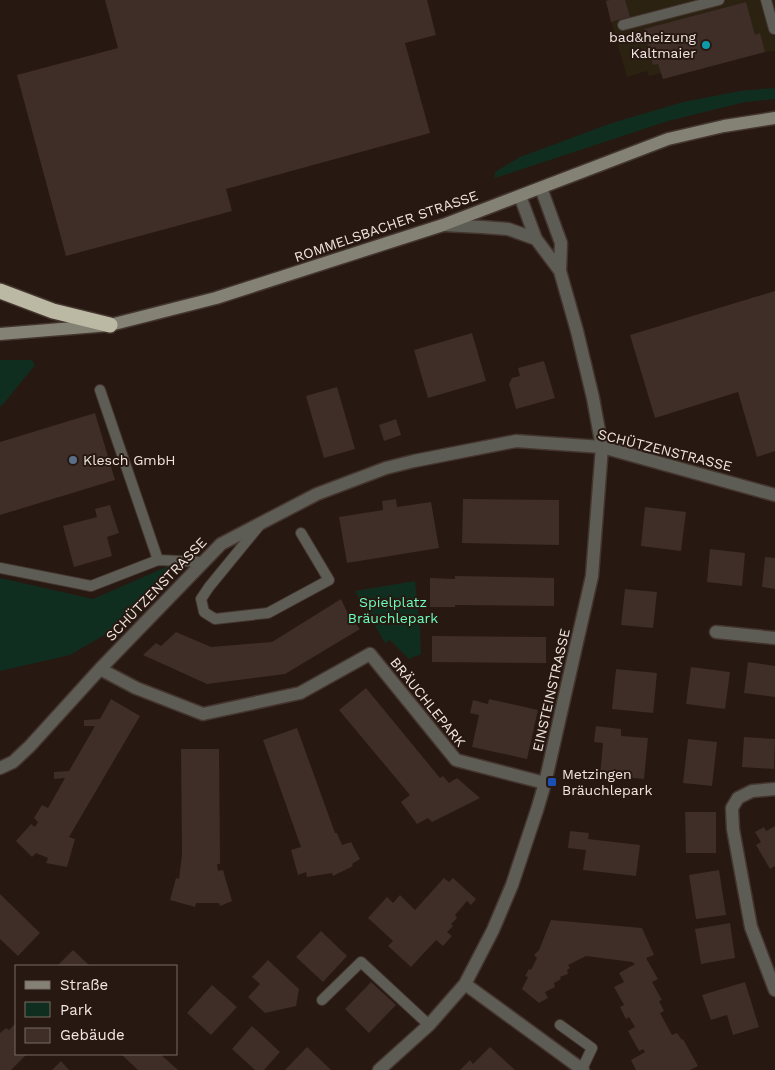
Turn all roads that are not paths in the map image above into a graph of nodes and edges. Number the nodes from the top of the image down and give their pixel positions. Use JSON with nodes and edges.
{"nodes":[{"id":1,"x":719,"y":0,"type":"edge"},
{"id":2,"x":766,"y":0,"type":"edge"},
{"id":3,"x":623,"y":25,"type":"dead end"},
{"id":4,"x":774,"y":30,"type":"edge"},
{"id":5,"x":775,"y":118,"type":"edge"},
{"id":6,"x":541,"y":188,"type":"junction"},
{"id":7,"x":520,"y":196,"type":"junction"},
{"id":8,"x":443,"y":225,"type":"junction"},
{"id":9,"x":536,"y":239,"type":"junction"},
{"id":10,"x":560,"y":271,"type":"junction"},
{"id":11,"x":0,"y":291,"type":"edge"},
{"id":12,"x":110,"y":325,"type":"junction"},
{"id":13,"x":0,"y":334,"type":"edge"},
{"id":14,"x":100,"y":390,"type":"dead end"},
{"id":15,"x":602,"y":447,"type":"junction"},
{"id":16,"x":775,"y":495,"type":"edge"},
{"id":17,"x":262,"y":522,"type":"junction"},
{"id":18,"x":301,"y":533,"type":"dead end"},
{"id":19,"x":158,"y":560,"type":"junction"},
{"id":20,"x":202,"y":562,"type":"junction"},
{"id":21,"x":0,"y":568,"type":"edge"},
{"id":22,"x":716,"y":632,"type":"dead end"},
{"id":23,"x":775,"y":638,"type":"edge"},
{"id":24,"x":100,"y":669,"type":"junction"},
{"id":25,"x":0,"y":768,"type":"edge"},
{"id":26,"x":545,"y":783,"type":"junction"},
{"id":27,"x":775,"y":789,"type":"edge"},
{"id":28,"x":465,"y":984,"type":"junction"},
{"id":29,"x":775,"y":990,"type":"edge"},
{"id":30,"x":322,"y":1000,"type":"dead end"},
{"id":31,"x":429,"y":1025,"type":"junction"},
{"id":32,"x":560,"y":1025,"type":"dead end"},
{"id":33,"x":582,"y":1069,"type":"edge"},
{"id":34,"x":379,"y":1070,"type":"edge"}],
"edges":[{"from":1,"to":3,"type":"lane"},
{"from":2,"to":4,"type":"lane"},
{"from":5,"to":6,"type":"main road","name":"ROMMELSBACHER STRASSE"},
{"from":6,"to":7,"type":"main road","name":"ROMMELSBACHER STRASSE"},
{"from":6,"to":10,"type":"street","name":"EINSTEINSTRASSE"},
{"from":7,"to":8,"type":"main road","name":"ROMMELSBACHER STRASSE"},
{"from":7,"to":9,"type":"street","name":"EINSTEINSTRASSE"},
{"from":8,"to":9,"type":"street"},
{"from":8,"to":12,"type":"main road","name":"ROMMELSBACHER STRASSE"},
{"from":9,"to":10,"type":"street","name":"EINSTEINSTRASSE"},
{"from":10,"to":15,"type":"street","name":"EINSTEINSTRASSE"},
{"from":11,"to":12,"type":"highway"},
{"from":12,"to":13,"type":"main road","name":"ROMMELSBACHER STRASSE"},
{"from":14,"to":19,"type":"lane"},
{"from":15,"to":16,"type":"street","name":"SCHÜTZENSTRASSE"},
{"from":15,"to":17,"type":"street","name":"SCHÜTZENSTRASSE"},
{"from":15,"to":26,"type":"street","name":"EINSTEINSTRASSE"},
{"from":17,"to":18,"type":"lane"},
{"from":17,"to":20,"type":"street","name":"SCHÜTZENSTRASSE"},
{"from":19,"to":20,"type":"lane"},
{"from":19,"to":21,"type":"lane"},
{"from":20,"to":24,"type":"street","name":"SCHÜTZENSTRASSE"},
{"from":22,"to":23,"type":"street"},
{"from":24,"to":25,"type":"street","name":"SCHÜTZENSTRASSE"},
{"from":24,"to":26,"type":"street","name":"BRÄUCHLEPARK"},
{"from":26,"to":28,"type":"street","name":"EINSTEINSTRASSE"},
{"from":27,"to":29,"type":"street"},
{"from":28,"to":31,"type":"street","name":"EINSTEINSTRASSE"},
{"from":28,"to":33,"type":"street"},
{"from":30,"to":31,"type":"lane"},
{"from":31,"to":34,"type":"street","name":"EINSTEINSTRASSE"},
{"from":32,"to":33,"type":"lane"}]}
